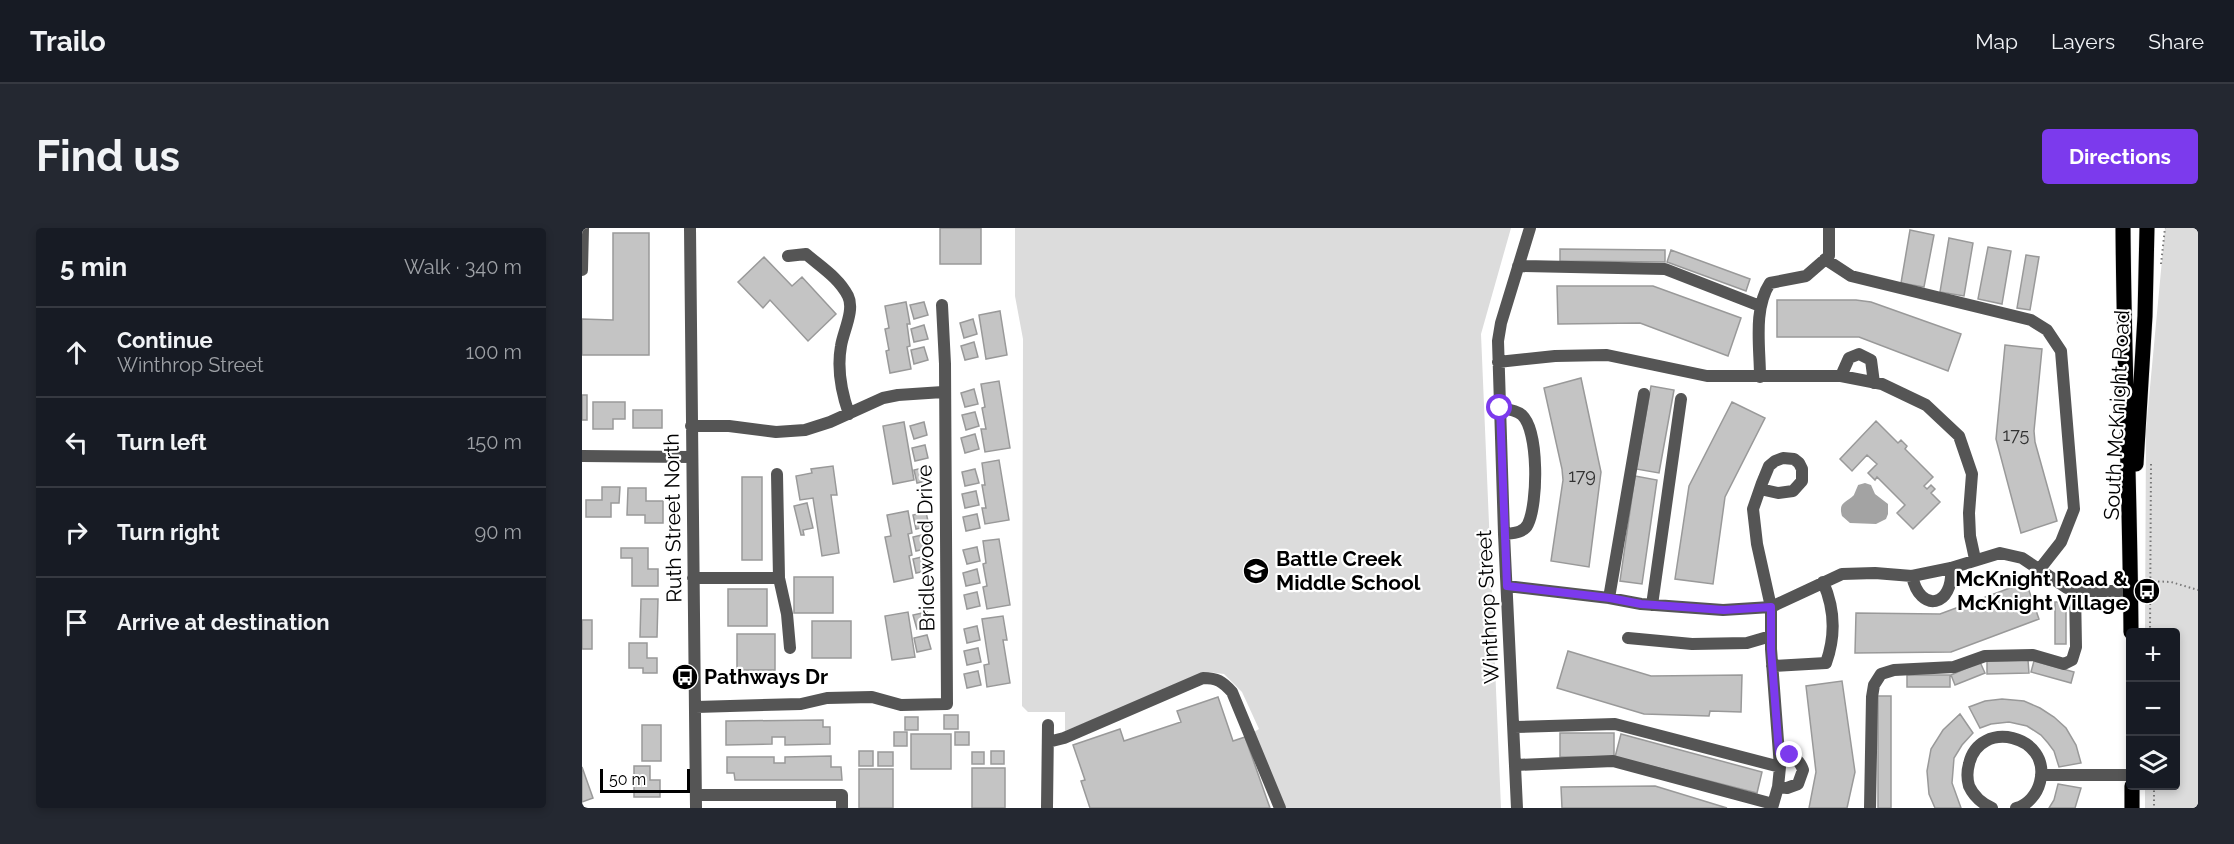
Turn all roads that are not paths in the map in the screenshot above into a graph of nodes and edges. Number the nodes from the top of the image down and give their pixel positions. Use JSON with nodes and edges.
{"nodes":[{"id":1,"x":583,"y":228,"type":"edge"},
{"id":2,"x":690,"y":228,"type":"edge"},
{"id":3,"x":1530,"y":228,"type":"edge"},
{"id":4,"x":1829,"y":228,"type":"edge"},
{"id":5,"x":2123,"y":228,"type":"edge"},
{"id":6,"x":2147,"y":228,"type":"edge"},
{"id":7,"x":788,"y":256,"type":"dead end"},
{"id":8,"x":1825,"y":259,"type":"junction"},
{"id":9,"x":1518,"y":266,"type":"junction"},
{"id":10,"x":582,"y":270,"type":"edge"},
{"id":11,"x":942,"y":305,"type":"dead end"},
{"id":12,"x":1760,"y":306,"type":"junction"},
{"id":13,"x":1498,"y":362,"type":"junction"},
{"id":14,"x":1841,"y":376,"type":"junction"},
{"id":15,"x":1760,"y":378,"type":"junction"},
{"id":16,"x":1874,"y":383,"type":"junction"},
{"id":17,"x":943,"y":392,"type":"junction"},
{"id":18,"x":1644,"y":393,"type":"dead end"},
{"id":19,"x":1681,"y":399,"type":"dead end"},
{"id":20,"x":1500,"y":408,"type":"junction"},
{"id":21,"x":849,"y":414,"type":"junction"},
{"id":22,"x":691,"y":426,"type":"junction"},
{"id":23,"x":582,"y":456,"type":"edge"},
{"id":24,"x":692,"y":457,"type":"junction"},
{"id":25,"x":777,"y":474,"type":"dead end"},
{"id":26,"x":1760,"y":489,"type":"dead end"},
{"id":27,"x":1504,"y":534,"type":"junction"},
{"id":28,"x":2131,"y":542,"type":"junction"},
{"id":29,"x":1976,"y":560,"type":"junction"},
{"id":30,"x":1951,"y":568,"type":"junction"},
{"id":31,"x":2039,"y":570,"type":"junction"},
{"id":32,"x":1912,"y":576,"type":"junction"},
{"id":33,"x":693,"y":578,"type":"junction"},
{"id":34,"x":779,"y":578,"type":"junction"},
{"id":35,"x":1823,"y":582,"type":"junction"},
{"id":36,"x":1507,"y":586,"type":"junction"},
{"id":37,"x":2075,"y":591,"type":"junction"},
{"id":38,"x":2131,"y":591,"type":"junction"},
{"id":39,"x":1610,"y":598,"type":"junction"},
{"id":40,"x":1652,"y":604,"type":"junction"},
{"id":41,"x":1771,"y":607,"type":"junction"},
{"id":42,"x":2131,"y":628,"type":"edge"},
{"id":43,"x":1771,"y":636,"type":"junction"},
{"id":44,"x":1628,"y":638,"type":"dead end"},
{"id":45,"x":790,"y":648,"type":"dead end"},
{"id":46,"x":1772,"y":666,"type":"junction"},
{"id":47,"x":696,"y":706,"type":"junction"},
{"id":48,"x":1048,"y":725,"type":"dead end"},
{"id":49,"x":1514,"y":727,"type":"junction"},
{"id":50,"x":1048,"y":742,"type":"junction"},
{"id":51,"x":1779,"y":753,"type":"junction"},
{"id":52,"x":1516,"y":765,"type":"junction"},
{"id":53,"x":1780,"y":767,"type":"junction"},
{"id":54,"x":2126,"y":775,"type":"edge"},
{"id":55,"x":2042,"y":776,"type":"junction"},
{"id":56,"x":1778,"y":788,"type":"junction"},
{"id":57,"x":2132,"y":790,"type":"edge"},
{"id":58,"x":696,"y":795,"type":"junction"},
{"id":59,"x":1773,"y":806,"type":"edge"},
{"id":60,"x":696,"y":808,"type":"edge"},
{"id":61,"x":842,"y":808,"type":"edge"},
{"id":62,"x":1047,"y":808,"type":"edge"},
{"id":63,"x":1280,"y":808,"type":"edge"},
{"id":64,"x":1517,"y":808,"type":"edge"},
{"id":65,"x":1870,"y":808,"type":"edge"},
{"id":66,"x":1992,"y":808,"type":"edge"},
{"id":67,"x":2016,"y":808,"type":"edge"},
{"id":68,"x":2132,"y":808,"type":"edge"}],
"edges":[{"from":1,"to":10,"type":"street"},
{"from":2,"to":22,"type":"street","name":"Ruth Street North"},
{"from":3,"to":9,"type":"street","name":"Winthrop Street"},
{"from":4,"to":8,"type":"street"},
{"from":5,"to":28,"type":"main road","name":"South McKnight Road"},
{"from":6,"to":28,"type":"main road","name":"South McKnight Road"},
{"from":7,"to":21,"type":"street"},
{"from":8,"to":12,"type":"street"},
{"from":8,"to":31,"type":"street"},
{"from":9,"to":12,"type":"street"},
{"from":9,"to":13,"type":"street","name":"Winthrop Street"},
{"from":11,"to":17,"type":"street","name":"Bridlewood Drive"},
{"from":12,"to":15,"type":"street"},
{"from":13,"to":15,"type":"street"},
{"from":13,"to":20,"type":"street","name":"Winthrop Street"},
{"from":14,"to":15,"type":"street"},
{"from":14,"to":16,"type":"street"},
{"from":14,"to":16,"type":"street"},
{"from":16,"to":29,"type":"street"},
{"from":17,"to":21,"type":"street"},
{"from":17,"to":47,"type":"street","name":"Bridlewood Drive"},
{"from":18,"to":39,"type":"street"},
{"from":19,"to":40,"type":"street"},
{"from":20,"to":27,"type":"street","name":"Winthrop Street"},
{"from":20,"to":27,"type":"street"},
{"from":21,"to":22,"type":"street"},
{"from":22,"to":24,"type":"street","name":"Ruth Street North"},
{"from":23,"to":24,"type":"street"},
{"from":24,"to":33,"type":"street","name":"Ruth Street North"},
{"from":25,"to":34,"type":"street"},
{"from":26,"to":41,"type":"street"},
{"from":27,"to":36,"type":"street","name":"Winthrop Street"},
{"from":28,"to":38,"type":"main road"},
{"from":29,"to":30,"type":"street"},
{"from":29,"to":31,"type":"street"},
{"from":30,"to":32,"type":"street"},
{"from":30,"to":32,"type":"street"},
{"from":31,"to":37,"type":"street"},
{"from":32,"to":35,"type":"street"},
{"from":33,"to":34,"type":"street"},
{"from":33,"to":47,"type":"street","name":"Ruth Street North"},
{"from":34,"to":45,"type":"street"},
{"from":35,"to":41,"type":"street"},
{"from":35,"to":46,"type":"street"},
{"from":36,"to":39,"type":"street"},
{"from":36,"to":49,"type":"street","name":"Winthrop Street"},
{"from":37,"to":38,"type":"street"},
{"from":37,"to":65,"type":"street"},
{"from":38,"to":42,"type":"main road"},
{"from":39,"to":40,"type":"street"},
{"from":40,"to":41,"type":"street"},
{"from":41,"to":43,"type":"street"},
{"from":43,"to":44,"type":"street"},
{"from":43,"to":46,"type":"street"},
{"from":46,"to":51,"type":"street"},
{"from":47,"to":58,"type":"street","name":"Ruth Street North"},
{"from":48,"to":50,"type":"street"},
{"from":49,"to":52,"type":"street","name":"Winthrop Street"},
{"from":49,"to":53,"type":"street"},
{"from":50,"to":62,"type":"street"},
{"from":50,"to":63,"type":"street"},
{"from":51,"to":53,"type":"street"},
{"from":51,"to":56,"type":"street"},
{"from":52,"to":59,"type":"street"},
{"from":52,"to":64,"type":"street","name":"Winthrop Street"},
{"from":53,"to":56,"type":"street"},
{"from":54,"to":55,"type":"street"},
{"from":55,"to":66,"type":"street"},
{"from":55,"to":67,"type":"street"},
{"from":56,"to":59,"type":"street"},
{"from":57,"to":68,"type":"main road"},
{"from":58,"to":60,"type":"street","name":"Ruth Street North"},
{"from":58,"to":61,"type":"street"}]}
